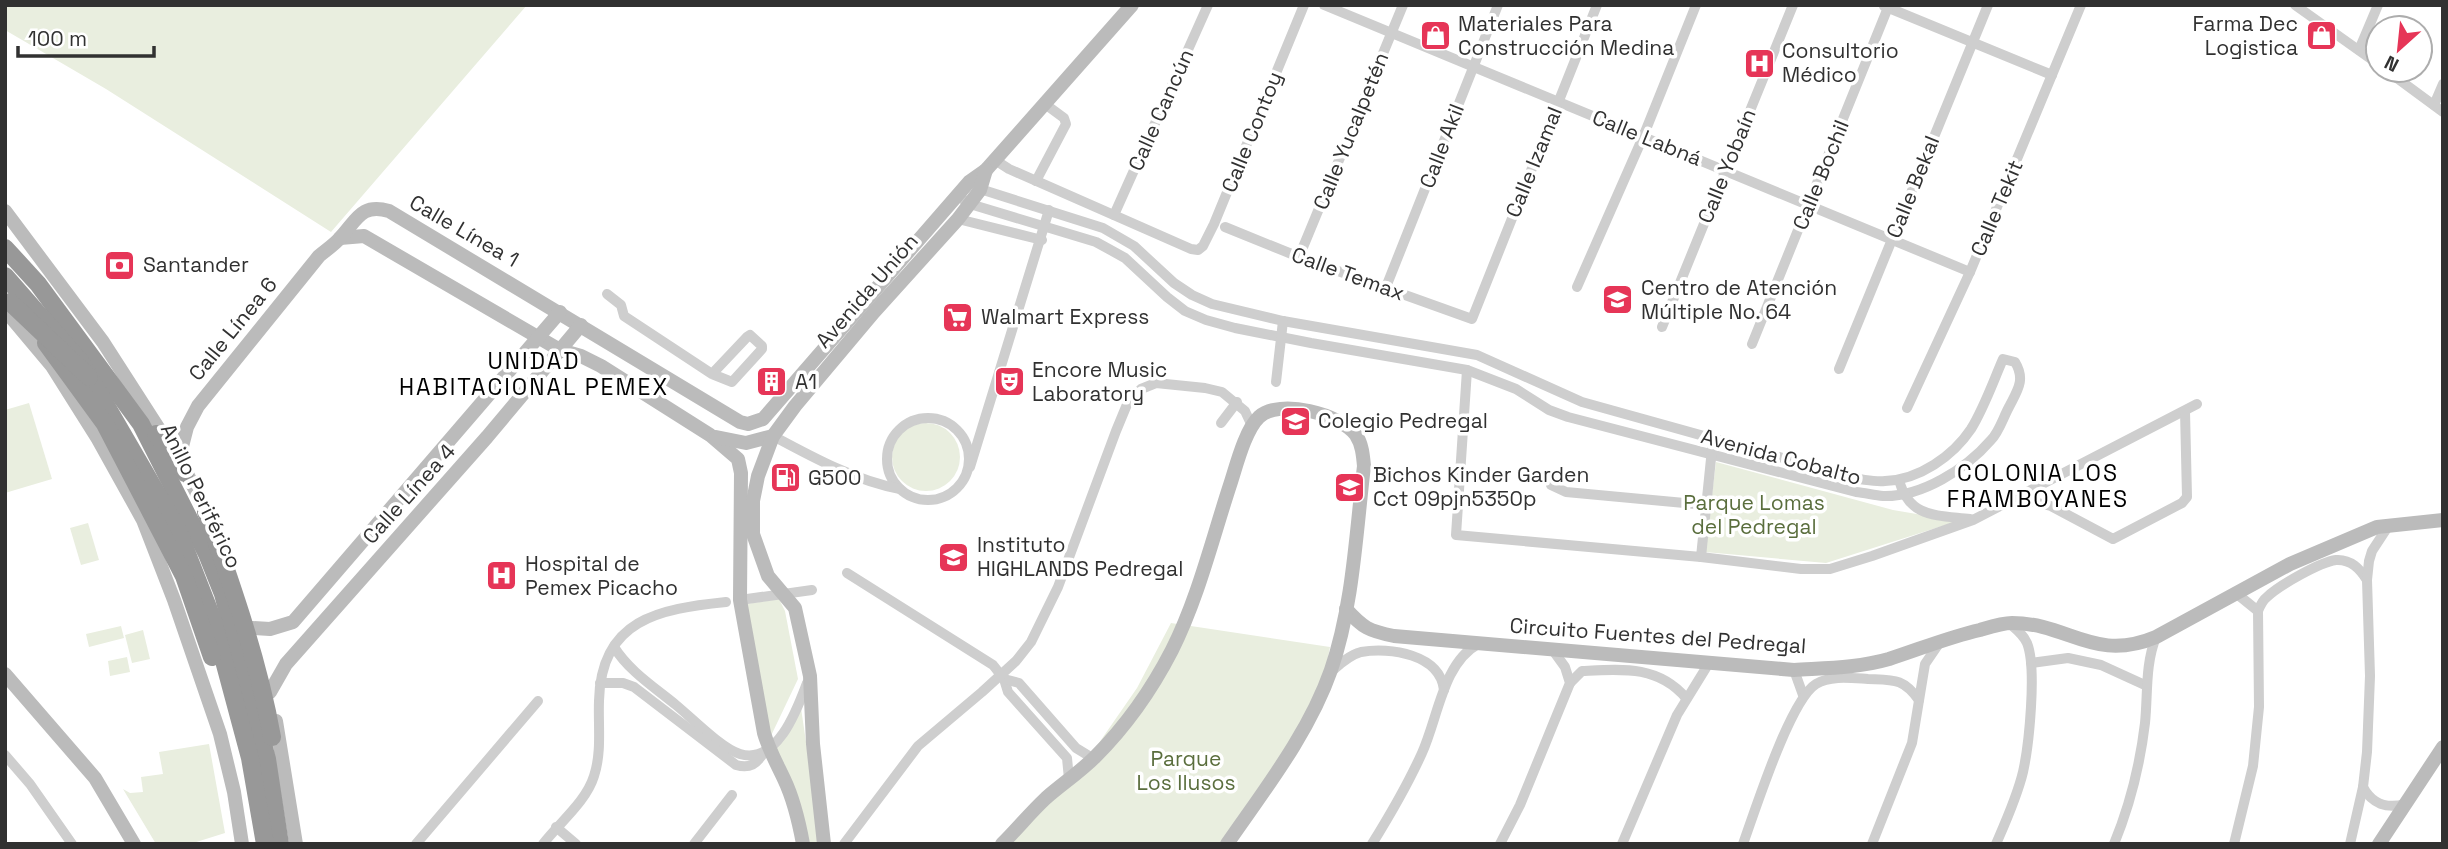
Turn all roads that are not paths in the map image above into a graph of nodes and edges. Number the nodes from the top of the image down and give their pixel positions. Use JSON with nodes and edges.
{"nodes":[{"id":1,"x":1132,"y":5,"type":"edge"},
{"id":2,"x":1208,"y":5,"type":"edge"},
{"id":3,"x":1304,"y":5,"type":"edge"},
{"id":4,"x":1324,"y":5,"type":"edge"},
{"id":5,"x":1403,"y":5,"type":"edge"},
{"id":6,"x":1498,"y":5,"type":"edge"},
{"id":7,"x":1597,"y":5,"type":"edge"},
{"id":8,"x":1696,"y":5,"type":"edge"},
{"id":9,"x":1793,"y":5,"type":"edge"},
{"id":10,"x":1988,"y":5,"type":"edge"},
{"id":11,"x":2081,"y":5,"type":"edge"},
{"id":12,"x":2295,"y":5,"type":"edge"},
{"id":13,"x":2378,"y":5,"type":"edge"},
{"id":14,"x":1887,"y":6,"type":"edge"},
{"id":15,"x":1391,"y":33,"type":"junction"},
{"id":16,"x":1973,"y":42,"type":"junction"},
{"id":17,"x":2359,"y":50,"type":"junction"},
{"id":18,"x":2364,"y":54,"type":"edge"},
{"id":19,"x":1473,"y":67,"type":"junction"},
{"id":20,"x":2052,"y":75,"type":"junction"},
{"id":21,"x":2405,"y":84,"type":"edge"},
{"id":22,"x":2443,"y":84,"type":"edge"},
{"id":23,"x":1558,"y":102,"type":"junction"},
{"id":24,"x":1045,"y":103,"type":"junction"},
{"id":25,"x":2438,"y":109,"type":"edge"},
{"id":26,"x":1643,"y":137,"type":"junction"},
{"id":27,"x":991,"y":165,"type":"junction"},
{"id":28,"x":1726,"y":171,"type":"junction"},
{"id":29,"x":1036,"y":181,"type":"junction"},
{"id":30,"x":975,"y":186,"type":"junction"},
{"id":31,"x":964,"y":200,"type":"junction"},
{"id":32,"x":1809,"y":205,"type":"junction"},
{"id":33,"x":1049,"y":210,"type":"junction"},
{"id":34,"x":5,"y":211,"type":"edge"},
{"id":35,"x":1114,"y":215,"type":"junction"},
{"id":36,"x":958,"y":219,"type":"junction"},
{"id":37,"x":1046,"y":226,"type":"junction"},
{"id":38,"x":1225,"y":227,"type":"dead end"},
{"id":39,"x":340,"y":238,"type":"junction"},
{"id":40,"x":1892,"y":239,"type":"junction"},
{"id":41,"x":1042,"y":240,"type":"junction"},
{"id":42,"x":5,"y":248,"type":"edge"},
{"id":43,"x":1299,"y":257,"type":"junction"},
{"id":44,"x":5,"y":259,"type":"edge"},
{"id":45,"x":1970,"y":272,"type":"junction"},
{"id":46,"x":5,"y":276,"type":"edge"},
{"id":47,"x":38,"y":284,"type":"junction"},
{"id":48,"x":1386,"y":287,"type":"junction"},
{"id":49,"x":1577,"y":287,"type":"dead end"},
{"id":50,"x":5,"y":290,"type":"edge"},
{"id":51,"x":607,"y":294,"type":"dead end"},
{"id":52,"x":5,"y":298,"type":"edge"},
{"id":53,"x":5,"y":310,"type":"edge"},
{"id":54,"x":559,"y":312,"type":"junction"},
{"id":55,"x":1472,"y":319,"type":"joint"},
{"id":56,"x":1283,"y":321,"type":"junction"},
{"id":57,"x":581,"y":325,"type":"junction"},
{"id":58,"x":1662,"y":327,"type":"dead end"},
{"id":59,"x":1281,"y":337,"type":"junction"},
{"id":60,"x":538,"y":338,"type":"junction"},
{"id":61,"x":1752,"y":344,"type":"dead end"},
{"id":62,"x":560,"y":350,"type":"junction"},
{"id":63,"x":52,"y":366,"type":"junction"},
{"id":64,"x":1839,"y":369,"type":"dead end"},
{"id":65,"x":1467,"y":370,"type":"junction"},
{"id":66,"x":657,"y":371,"type":"junction"},
{"id":67,"x":712,"y":374,"type":"junction"},
{"id":68,"x":89,"y":377,"type":"junction"},
{"id":69,"x":1276,"y":382,"type":"dead end"},
{"id":70,"x":643,"y":391,"type":"junction"},
{"id":71,"x":1237,"y":402,"type":"junction"},
{"id":72,"x":2197,"y":404,"type":"dead end"},
{"id":73,"x":1907,"y":408,"type":"dead end"},
{"id":74,"x":2185,"y":411,"type":"junction"},
{"id":75,"x":756,"y":422,"type":"joint"},
{"id":76,"x":105,"y":424,"type":"junction"},
{"id":77,"x":1222,"y":424,"type":"dead end"},
{"id":78,"x":1252,"y":426,"type":"junction"},
{"id":79,"x":710,"y":435,"type":"junction"},
{"id":80,"x":773,"y":436,"type":"junction"},
{"id":81,"x":1714,"y":440,"type":"junction"},
{"id":82,"x":1711,"y":454,"type":"junction"},
{"id":83,"x":182,"y":465,"type":"junction"},
{"id":84,"x":970,"y":467,"type":"junction"},
{"id":85,"x":1899,"y":480,"type":"junction"},
{"id":86,"x":1551,"y":485,"type":"dead end"},
{"id":87,"x":900,"y":489,"type":"junction"},
{"id":88,"x":1903,"y":494,"type":"junction"},
{"id":89,"x":2016,"y":498,"type":"junction"},
{"id":90,"x":1706,"y":505,"type":"junction"},
{"id":91,"x":206,"y":512,"type":"junction"},
{"id":92,"x":1973,"y":520,"type":"junction"},
{"id":93,"x":2443,"y":520,"type":"edge"},
{"id":94,"x":2389,"y":524,"type":"junction"},
{"id":95,"x":1701,"y":556,"type":"junction"},
{"id":96,"x":847,"y":573,"type":"dead end"},
{"id":97,"x":2367,"y":580,"type":"junction"},
{"id":98,"x":812,"y":590,"type":"dead end"},
{"id":99,"x":784,"y":593,"type":"junction"},
{"id":100,"x":2237,"y":594,"type":"junction"},
{"id":101,"x":733,"y":601,"type":"junction"},
{"id":102,"x":1346,"y":609,"type":"junction"},
{"id":103,"x":2258,"y":611,"type":"junction"},
{"id":104,"x":2009,"y":623,"type":"junction"},
{"id":105,"x":252,"y":628,"type":"junction"},
{"id":106,"x":2156,"y":637,"type":"junction"},
{"id":107,"x":1942,"y":639,"type":"junction"},
{"id":108,"x":1478,"y":643,"type":"junction"},
{"id":109,"x":614,"y":646,"type":"junction"},
{"id":110,"x":1552,"y":649,"type":"junction"},
{"id":111,"x":1709,"y":663,"type":"junction"},
{"id":112,"x":2031,"y":663,"type":"junction"},
{"id":113,"x":1794,"y":670,"type":"junction"},
{"id":114,"x":1330,"y":673,"type":"junction"},
{"id":115,"x":5,"y":674,"type":"edge"},
{"id":116,"x":810,"y":676,"type":"junction"},
{"id":117,"x":1003,"y":677,"type":"junction"},
{"id":118,"x":600,"y":682,"type":"junction"},
{"id":119,"x":1570,"y":683,"type":"junction"},
{"id":120,"x":2147,"y":686,"type":"junction"},
{"id":121,"x":271,"y":692,"type":"junction"},
{"id":122,"x":1443,"y":694,"type":"junction"},
{"id":123,"x":1802,"y":695,"type":"junction"},
{"id":124,"x":207,"y":698,"type":"junction"},
{"id":125,"x":1686,"y":698,"type":"junction"},
{"id":126,"x":1919,"y":700,"type":"junction"},
{"id":127,"x":538,"y":701,"type":"dead end"},
{"id":128,"x":674,"y":710,"type":"junction"},
{"id":129,"x":282,"y":745,"type":"junction"},
{"id":130,"x":2443,"y":747,"type":"edge"},
{"id":131,"x":767,"y":751,"type":"junction"},
{"id":132,"x":5,"y":755,"type":"edge"},
{"id":133,"x":1094,"y":759,"type":"junction"},
{"id":134,"x":1069,"y":779,"type":"junction"},
{"id":135,"x":2362,"y":788,"type":"junction"},
{"id":136,"x":732,"y":795,"type":"dead end"},
{"id":137,"x":2405,"y":804,"type":"junction"},
{"id":138,"x":556,"y":827,"type":"junction"},
{"id":139,"x":72,"y":844,"type":"edge"},
{"id":140,"x":134,"y":844,"type":"edge"},
{"id":141,"x":234,"y":844,"type":"edge"},
{"id":142,"x":242,"y":844,"type":"edge"},
{"id":143,"x":260,"y":844,"type":"edge"},
{"id":144,"x":265,"y":844,"type":"edge"},
{"id":145,"x":273,"y":844,"type":"edge"},
{"id":146,"x":280,"y":844,"type":"edge"},
{"id":147,"x":290,"y":844,"type":"edge"},
{"id":148,"x":296,"y":844,"type":"edge"},
{"id":149,"x":304,"y":844,"type":"edge"},
{"id":150,"x":416,"y":844,"type":"edge"},
{"id":151,"x":543,"y":844,"type":"edge"},
{"id":152,"x":576,"y":844,"type":"edge"},
{"id":153,"x":694,"y":844,"type":"edge"},
{"id":154,"x":803,"y":844,"type":"edge"},
{"id":155,"x":824,"y":844,"type":"edge"},
{"id":156,"x":844,"y":844,"type":"edge"},
{"id":157,"x":1002,"y":844,"type":"edge"},
{"id":158,"x":1227,"y":844,"type":"edge"},
{"id":159,"x":1372,"y":844,"type":"edge"},
{"id":160,"x":1500,"y":844,"type":"edge"},
{"id":161,"x":1622,"y":844,"type":"edge"},
{"id":162,"x":1743,"y":844,"type":"edge"},
{"id":163,"x":1872,"y":844,"type":"edge"},
{"id":164,"x":1996,"y":844,"type":"edge"},
{"id":165,"x":2114,"y":844,"type":"edge"},
{"id":166,"x":2234,"y":844,"type":"edge"},
{"id":167,"x":2350,"y":844,"type":"edge"},
{"id":168,"x":2379,"y":844,"type":"edge"}],
"edges":[{"from":1,"to":24,"type":"street","name":"Avenida Unión"},
{"from":2,"to":35,"type":"street","name":"Calle Cancún"},
{"from":3,"to":35,"type":"street","name":"Calle Contoy"},
{"from":4,"to":15,"type":"street","name":"Calle Labná"},
{"from":5,"to":15,"type":"street","name":"Calle Yucalpetén"},
{"from":6,"to":19,"type":"street","name":"Calle Akil"},
{"from":7,"to":23,"type":"street","name":"Calle Izamal"},
{"from":8,"to":26,"type":"street"},
{"from":9,"to":28,"type":"street","name":"Calle Yobaín"},
{"from":10,"to":16,"type":"street","name":"Calle Bekal"},
{"from":11,"to":20,"type":"street","name":"Calle Tekit"},
{"from":12,"to":17,"type":"street"},
{"from":13,"to":17,"type":"street"},
{"from":14,"to":16,"type":"street"},
{"from":14,"to":32,"type":"street","name":"Calle Bochil"},
{"from":15,"to":19,"type":"street","name":"Calle Labná"},
{"from":15,"to":43,"type":"street","name":"Calle Yucalpetén"},
{"from":16,"to":20,"type":"street"},
{"from":16,"to":40,"type":"street","name":"Calle Bekal"},
{"from":17,"to":18,"type":"street"},
{"from":19,"to":23,"type":"street","name":"Calle Labná"},
{"from":19,"to":48,"type":"street","name":"Calle Akil"},
{"from":20,"to":45,"type":"street","name":"Calle Tekit"},
{"from":21,"to":25,"type":"street"},
{"from":22,"to":25,"type":"street"},
{"from":23,"to":26,"type":"street","name":"Calle Labná"},
{"from":23,"to":55,"type":"street","name":"Calle Izamal"},
{"from":24,"to":27,"type":"street","name":"Avenida Unión"},
{"from":24,"to":29,"type":"street"},
{"from":26,"to":28,"type":"street","name":"Calle Labná"},
{"from":26,"to":49,"type":"street"},
{"from":27,"to":29,"type":"street"},
{"from":27,"to":30,"type":"street","name":"Avenida Unión"},
{"from":28,"to":32,"type":"street","name":"Calle Labná"},
{"from":28,"to":58,"type":"street","name":"Calle Yobaín"},
{"from":29,"to":35,"type":"street"},
{"from":30,"to":31,"type":"street","name":"Avenida Unión"},
{"from":30,"to":33,"type":"street","name":"Avenida Cobalto"},
{"from":31,"to":36,"type":"street","name":"Avenida Unión"},
{"from":31,"to":37,"type":"street","name":"Avenida Cobalto"},
{"from":31,"to":75,"type":"street","name":"Avenida Unión"},
{"from":32,"to":40,"type":"street","name":"Calle Labná"},
{"from":32,"to":61,"type":"street","name":"Calle Bochil"},
{"from":33,"to":37,"type":"street"},
{"from":33,"to":56,"type":"street","name":"Avenida Cobalto"},
{"from":34,"to":83,"type":"street"},
{"from":36,"to":41,"type":"street"},
{"from":36,"to":80,"type":"street","name":"Avenida Unión"},
{"from":37,"to":41,"type":"street"},
{"from":37,"to":59,"type":"street","name":"Avenida Cobalto"},
{"from":38,"to":43,"type":"street","name":"Calle Temax"},
{"from":39,"to":54,"type":"street","name":"Calle Línea 1"},
{"from":39,"to":60,"type":"street"},
{"from":39,"to":83,"type":"street","name":"Calle Línea 6"},
{"from":40,"to":45,"type":"street","name":"Calle Labná"},
{"from":40,"to":64,"type":"street","name":"Calle Bekal"},
{"from":41,"to":84,"type":"street"},
{"from":42,"to":47,"type":"highway","name":"Anillo Periférico"},
{"from":43,"to":48,"type":"street","name":"Calle Temax"},
{"from":44,"to":145,"type":"highway"},
{"from":45,"to":73,"type":"street","name":"Calle Tekit"},
{"from":46,"to":68,"type":"highway","bridge":true},
{"from":47,"to":83,"type":"highway"},
{"from":47,"to":146,"type":"highway","name":"Anillo Periférico"},
{"from":48,"to":55,"type":"street","name":"Calle Temax"},
{"from":50,"to":76,"type":"highway"},
{"from":51,"to":67,"type":"street"},
{"from":52,"to":68,"type":"highway","bridge":true},
{"from":53,"to":63,"type":"street"},
{"from":54,"to":57,"type":"street","name":"Calle Línea 1"},
{"from":54,"to":60,"type":"street","name":"Calle Línea 4"},
{"from":56,"to":59,"type":"street"},
{"from":56,"to":81,"type":"street","name":"Avenida Cobalto"},
{"from":57,"to":62,"type":"street","name":"Calle Línea 4"},
{"from":57,"to":66,"type":"street","name":"Calle Línea 1"},
{"from":59,"to":65,"type":"street","name":"Avenida Cobalto"},
{"from":59,"to":69,"type":"street"},
{"from":60,"to":62,"type":"street"},
{"from":60,"to":105,"type":"street","name":"Calle Línea 4"},
{"from":62,"to":70,"type":"street"},
{"from":62,"to":121,"type":"street","name":"Calle Línea 4"},
{"from":63,"to":76,"type":"highway"},
{"from":63,"to":124,"type":"street"},
{"from":65,"to":82,"type":"street","name":"Avenida Cobalto"},
{"from":65,"to":95,"type":"street"},
{"from":66,"to":70,"type":"street"},
{"from":66,"to":75,"type":"street","name":"Calle Línea 1"},
{"from":67,"to":67,"type":"street"},
{"from":68,"to":144,"type":"highway"},
{"from":70,"to":79,"type":"street"},
{"from":71,"to":77,"type":"street"},
{"from":71,"to":78,"type":"street"},
{"from":71,"to":117,"type":"street"},
{"from":72,"to":74,"type":"street"},
{"from":74,"to":89,"type":"street"},
{"from":74,"to":89,"type":"street"},
{"from":76,"to":143,"type":"highway"},
{"from":78,"to":102,"type":"street"},
{"from":78,"to":133,"type":"street"},
{"from":79,"to":80,"type":"street"},
{"from":79,"to":101,"type":"street"},
{"from":80,"to":87,"type":"street"},
{"from":80,"to":99,"type":"street","name":"Avenida Unión"},
{"from":81,"to":82,"type":"street"},
{"from":81,"to":85,"type":"street","name":"Avenida Cobalto"},
{"from":82,"to":88,"type":"street","name":"Avenida Cobalto"},
{"from":82,"to":90,"type":"street"},
{"from":83,"to":91,"type":"street"},
{"from":84,"to":87,"type":"street"},
{"from":84,"to":87,"type":"street"},
{"from":85,"to":88,"type":"street"},
{"from":85,"to":88,"type":"street","name":"Avenida Cobalto"},
{"from":86,"to":90,"type":"street"},
{"from":88,"to":92,"type":"street"},
{"from":89,"to":92,"type":"street"},
{"from":90,"to":95,"type":"street"},
{"from":91,"to":105,"type":"street"},
{"from":91,"to":147,"type":"highway"},
{"from":92,"to":95,"type":"street"},
{"from":93,"to":94,"type":"street","name":"Circuito Fuentes del Pedregal"},
{"from":94,"to":97,"type":"street"},
{"from":94,"to":100,"type":"street","name":"Circuito Fuentes del Pedregal"},
{"from":96,"to":117,"type":"street"},
{"from":97,"to":103,"type":"street"},
{"from":97,"to":135,"type":"street"},
{"from":98,"to":99,"type":"street"},
{"from":99,"to":101,"type":"street"},
{"from":99,"to":116,"type":"street","name":"Avenida Unión"},
{"from":100,"to":103,"type":"street"},
{"from":100,"to":106,"type":"street","name":"Circuito Fuentes del Pedregal"},
{"from":101,"to":109,"type":"street"},
{"from":101,"to":131,"type":"street"},
{"from":102,"to":108,"type":"street","name":"Circuito Fuentes del Pedregal"},
{"from":102,"to":114,"type":"street"},
{"from":103,"to":166,"type":"street"},
{"from":104,"to":106,"type":"street","name":"Circuito Fuentes del Pedregal"},
{"from":104,"to":107,"type":"street","name":"Circuito Fuentes del Pedregal"},
{"from":104,"to":112,"type":"street"},
{"from":105,"to":121,"type":"street"},
{"from":106,"to":120,"type":"street"},
{"from":107,"to":113,"type":"street","name":"Circuito Fuentes del Pedregal"},
{"from":107,"to":126,"type":"street"},
{"from":108,"to":110,"type":"street","name":"Circuito Fuentes del Pedregal"},
{"from":108,"to":122,"type":"street"},
{"from":109,"to":118,"type":"street"},
{"from":109,"to":128,"type":"street"},
{"from":110,"to":111,"type":"street","name":"Circuito Fuentes del Pedregal"},
{"from":110,"to":119,"type":"street"},
{"from":111,"to":113,"type":"street","name":"Circuito Fuentes del Pedregal"},
{"from":111,"to":125,"type":"street"},
{"from":112,"to":120,"type":"street"},
{"from":112,"to":164,"type":"street"},
{"from":113,"to":123,"type":"street"},
{"from":114,"to":122,"type":"street"},
{"from":114,"to":158,"type":"street"},
{"from":115,"to":140,"type":"street"},
{"from":116,"to":131,"type":"street"},
{"from":116,"to":155,"type":"street","name":"Avenida Unión"},
{"from":117,"to":133,"type":"street"},
{"from":117,"to":134,"type":"street"},
{"from":117,"to":156,"type":"street"},
{"from":118,"to":128,"type":"street"},
{"from":118,"to":138,"type":"street"},
{"from":119,"to":125,"type":"street"},
{"from":119,"to":160,"type":"street"},
{"from":120,"to":165,"type":"street"},
{"from":121,"to":129,"type":"street"},
{"from":122,"to":159,"type":"street"},
{"from":123,"to":126,"type":"street"},
{"from":123,"to":162,"type":"street"},
{"from":124,"to":141,"type":"street"},
{"from":124,"to":142,"type":"street"},
{"from":125,"to":161,"type":"street"},
{"from":126,"to":163,"type":"street"},
{"from":127,"to":150,"type":"street"},
{"from":128,"to":131,"type":"street"},
{"from":129,"to":148,"type":"street"},
{"from":129,"to":149,"type":"street"},
{"from":130,"to":137,"type":"street"},
{"from":131,"to":154,"type":"street"},
{"from":132,"to":139,"type":"street"},
{"from":133,"to":134,"type":"street"},
{"from":134,"to":157,"type":"street"},
{"from":135,"to":137,"type":"street"},
{"from":135,"to":167,"type":"street"},
{"from":136,"to":153,"type":"street"},
{"from":137,"to":168,"type":"street"},
{"from":138,"to":151,"type":"street"},
{"from":138,"to":152,"type":"street"}]}
